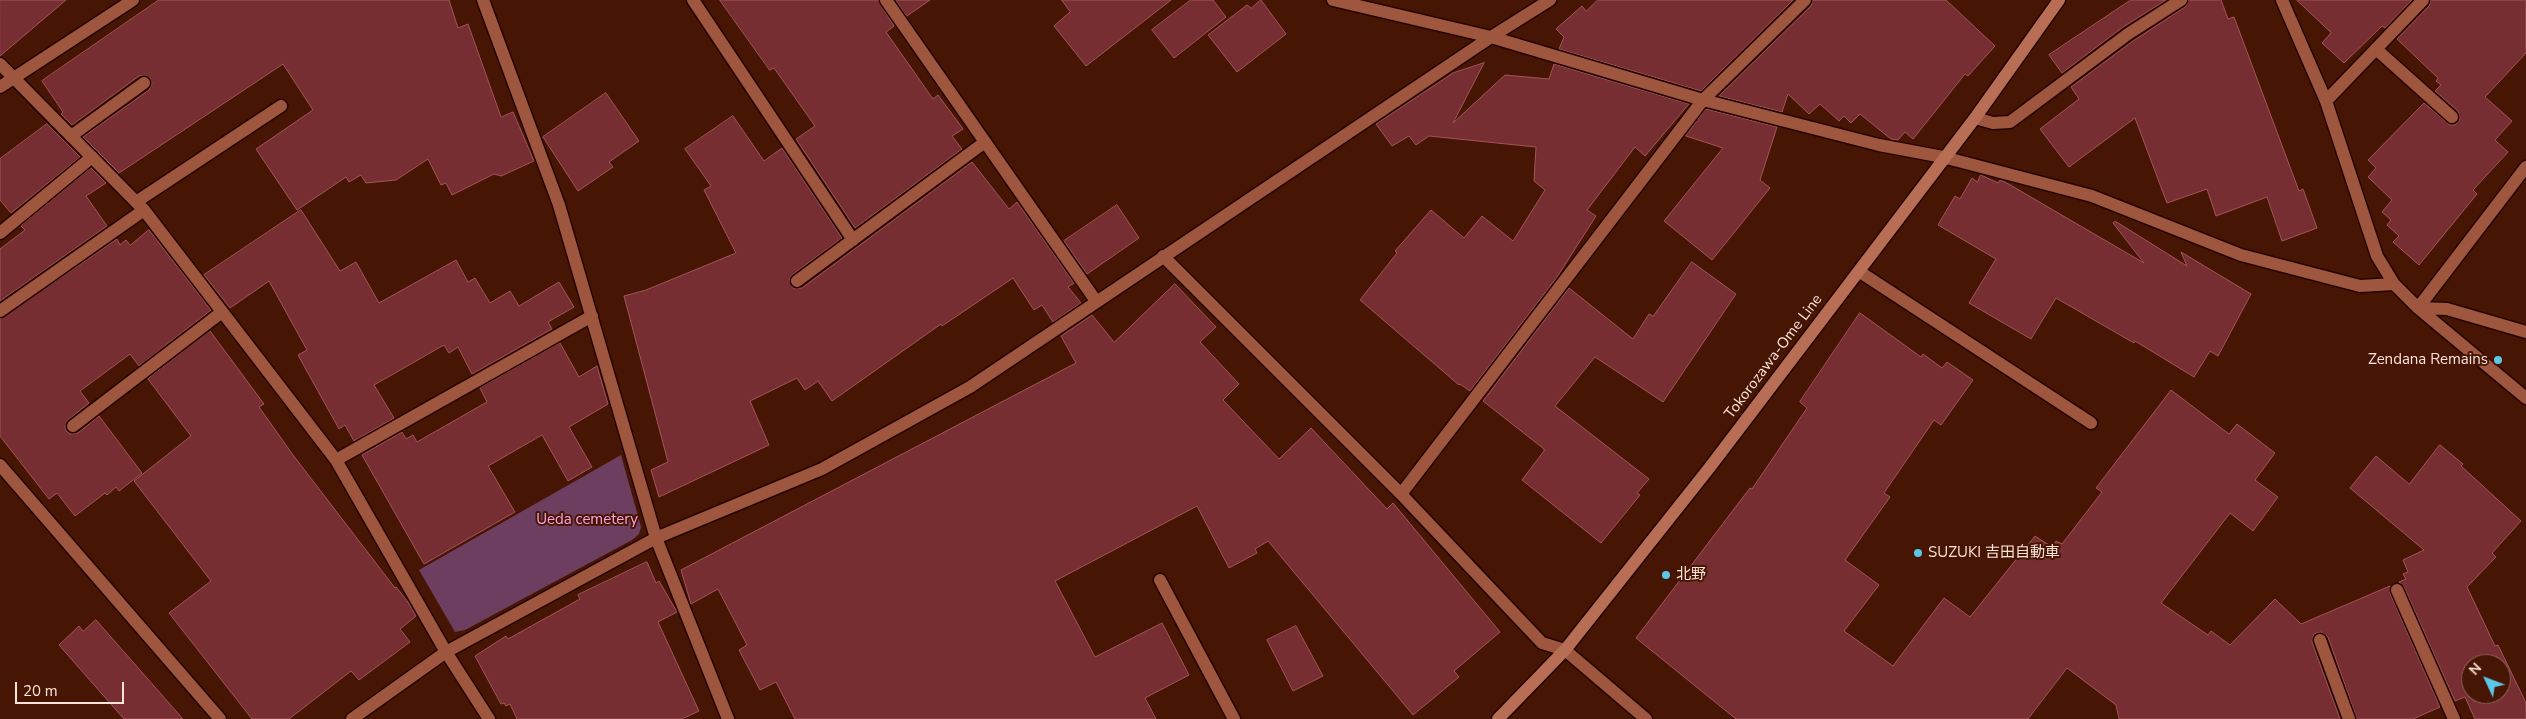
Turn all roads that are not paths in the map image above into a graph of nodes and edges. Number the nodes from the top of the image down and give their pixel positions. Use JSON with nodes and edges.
{"nodes":[{"id":1,"x":133,"y":0,"type":"edge"},
{"id":2,"x":483,"y":0,"type":"edge"},
{"id":3,"x":693,"y":0,"type":"edge"},
{"id":4,"x":886,"y":0,"type":"edge"},
{"id":5,"x":1333,"y":0,"type":"edge"},
{"id":6,"x":1550,"y":0,"type":"edge"},
{"id":7,"x":1805,"y":0,"type":"edge"},
{"id":8,"x":2058,"y":0,"type":"edge"},
{"id":9,"x":2181,"y":0,"type":"edge"},
{"id":10,"x":2282,"y":0,"type":"edge"},
{"id":11,"x":2423,"y":0,"type":"edge"},
{"id":12,"x":1491,"y":37,"type":"junction"},
{"id":13,"x":2376,"y":49,"type":"junction"},
{"id":14,"x":0,"y":64,"type":"edge"},
{"id":15,"x":13,"y":78,"type":"junction"},
{"id":16,"x":144,"y":84,"type":"dead end"},
{"id":17,"x":0,"y":87,"type":"edge"},
{"id":18,"x":1703,"y":100,"type":"junction"},
{"id":19,"x":2326,"y":101,"type":"junction"},
{"id":20,"x":281,"y":106,"type":"dead end"},
{"id":21,"x":2452,"y":117,"type":"dead end"},
{"id":22,"x":1975,"y":118,"type":"junction"},
{"id":23,"x":71,"y":136,"type":"junction"},
{"id":24,"x":985,"y":142,"type":"junction"},
{"id":25,"x":92,"y":157,"type":"junction"},
{"id":26,"x":1943,"y":157,"type":"junction"},
{"id":27,"x":2526,"y":167,"type":"edge"},
{"id":28,"x":140,"y":206,"type":"junction"},
{"id":29,"x":0,"y":233,"type":"edge"},
{"id":30,"x":853,"y":240,"type":"junction"},
{"id":31,"x":1163,"y":256,"type":"junction"},
{"id":32,"x":1860,"y":272,"type":"junction"},
{"id":33,"x":797,"y":281,"type":"dead end"},
{"id":34,"x":2394,"y":284,"type":"junction"},
{"id":35,"x":1096,"y":301,"type":"junction"},
{"id":36,"x":2418,"y":308,"type":"junction"},
{"id":37,"x":0,"y":311,"type":"edge"},
{"id":38,"x":222,"y":312,"type":"junction"},
{"id":39,"x":592,"y":316,"type":"junction"},
{"id":40,"x":2526,"y":332,"type":"edge"},
{"id":41,"x":2526,"y":398,"type":"edge"},
{"id":42,"x":2090,"y":423,"type":"dead end"},
{"id":43,"x":73,"y":426,"type":"dead end"},
{"id":44,"x":336,"y":460,"type":"junction"},
{"id":45,"x":0,"y":465,"type":"edge"},
{"id":46,"x":1401,"y":494,"type":"junction"},
{"id":47,"x":656,"y":538,"type":"junction"},
{"id":48,"x":1160,"y":580,"type":"dead end"},
{"id":49,"x":2397,"y":590,"type":"dead end"},
{"id":50,"x":2320,"y":640,"type":"dead end"},
{"id":51,"x":1565,"y":650,"type":"junction"},
{"id":52,"x":446,"y":652,"type":"junction"},
{"id":53,"x":220,"y":719,"type":"edge"},
{"id":54,"x":352,"y":719,"type":"edge"},
{"id":55,"x":489,"y":719,"type":"edge"},
{"id":56,"x":728,"y":719,"type":"edge"},
{"id":57,"x":1234,"y":719,"type":"edge"},
{"id":58,"x":1498,"y":719,"type":"edge"},
{"id":59,"x":1646,"y":719,"type":"edge"},
{"id":60,"x":2350,"y":719,"type":"edge"},
{"id":61,"x":2454,"y":719,"type":"edge"}],
"edges":[{"from":1,"to":15,"type":"street"},
{"from":2,"to":39,"type":"street"},
{"from":3,"to":30,"type":"street"},
{"from":4,"to":24,"type":"street"},
{"from":5,"to":12,"type":"street"},
{"from":6,"to":12,"type":"street"},
{"from":7,"to":18,"type":"street"},
{"from":8,"to":22,"type":"main road","name":"Tokorozawa-Ome Line"},
{"from":9,"to":22,"type":"street"},
{"from":10,"to":19,"type":"street"},
{"from":11,"to":13,"type":"street"},
{"from":12,"to":18,"type":"street"},
{"from":12,"to":31,"type":"street"},
{"from":13,"to":19,"type":"street"},
{"from":13,"to":21,"type":"street"},
{"from":14,"to":15,"type":"street"},
{"from":15,"to":17,"type":"street"},
{"from":15,"to":23,"type":"street"},
{"from":16,"to":23,"type":"street"},
{"from":18,"to":26,"type":"street"},
{"from":18,"to":46,"type":"street"},
{"from":19,"to":34,"type":"street"},
{"from":20,"to":28,"type":"street"},
{"from":22,"to":26,"type":"main road","name":"Tokorozawa-Ome Line"},
{"from":23,"to":25,"type":"street"},
{"from":24,"to":30,"type":"street"},
{"from":24,"to":35,"type":"street"},
{"from":25,"to":28,"type":"street"},
{"from":25,"to":29,"type":"street"},
{"from":26,"to":32,"type":"main road","name":"Tokorozawa-Ome Line"},
{"from":26,"to":34,"type":"street"},
{"from":27,"to":36,"type":"street"},
{"from":28,"to":37,"type":"street"},
{"from":28,"to":38,"type":"street"},
{"from":30,"to":33,"type":"street"},
{"from":31,"to":35,"type":"street"},
{"from":31,"to":46,"type":"street"},
{"from":32,"to":42,"type":"street"},
{"from":32,"to":51,"type":"main road","name":"Tokorozawa-Ome Line"},
{"from":34,"to":36,"type":"street"},
{"from":35,"to":47,"type":"street"},
{"from":36,"to":40,"type":"street"},
{"from":36,"to":41,"type":"street"},
{"from":38,"to":43,"type":"street"},
{"from":38,"to":44,"type":"street"},
{"from":39,"to":44,"type":"street"},
{"from":39,"to":47,"type":"street"},
{"from":44,"to":52,"type":"street"},
{"from":45,"to":53,"type":"street"},
{"from":46,"to":51,"type":"street"},
{"from":47,"to":52,"type":"street"},
{"from":47,"to":56,"type":"street"},
{"from":48,"to":57,"type":"street"},
{"from":49,"to":61,"type":"street"},
{"from":50,"to":60,"type":"street"},
{"from":51,"to":58,"type":"main road","name":"Tokorozawa-Ome Line"},
{"from":51,"to":59,"type":"street"},
{"from":52,"to":54,"type":"street"},
{"from":52,"to":55,"type":"street"}]}
